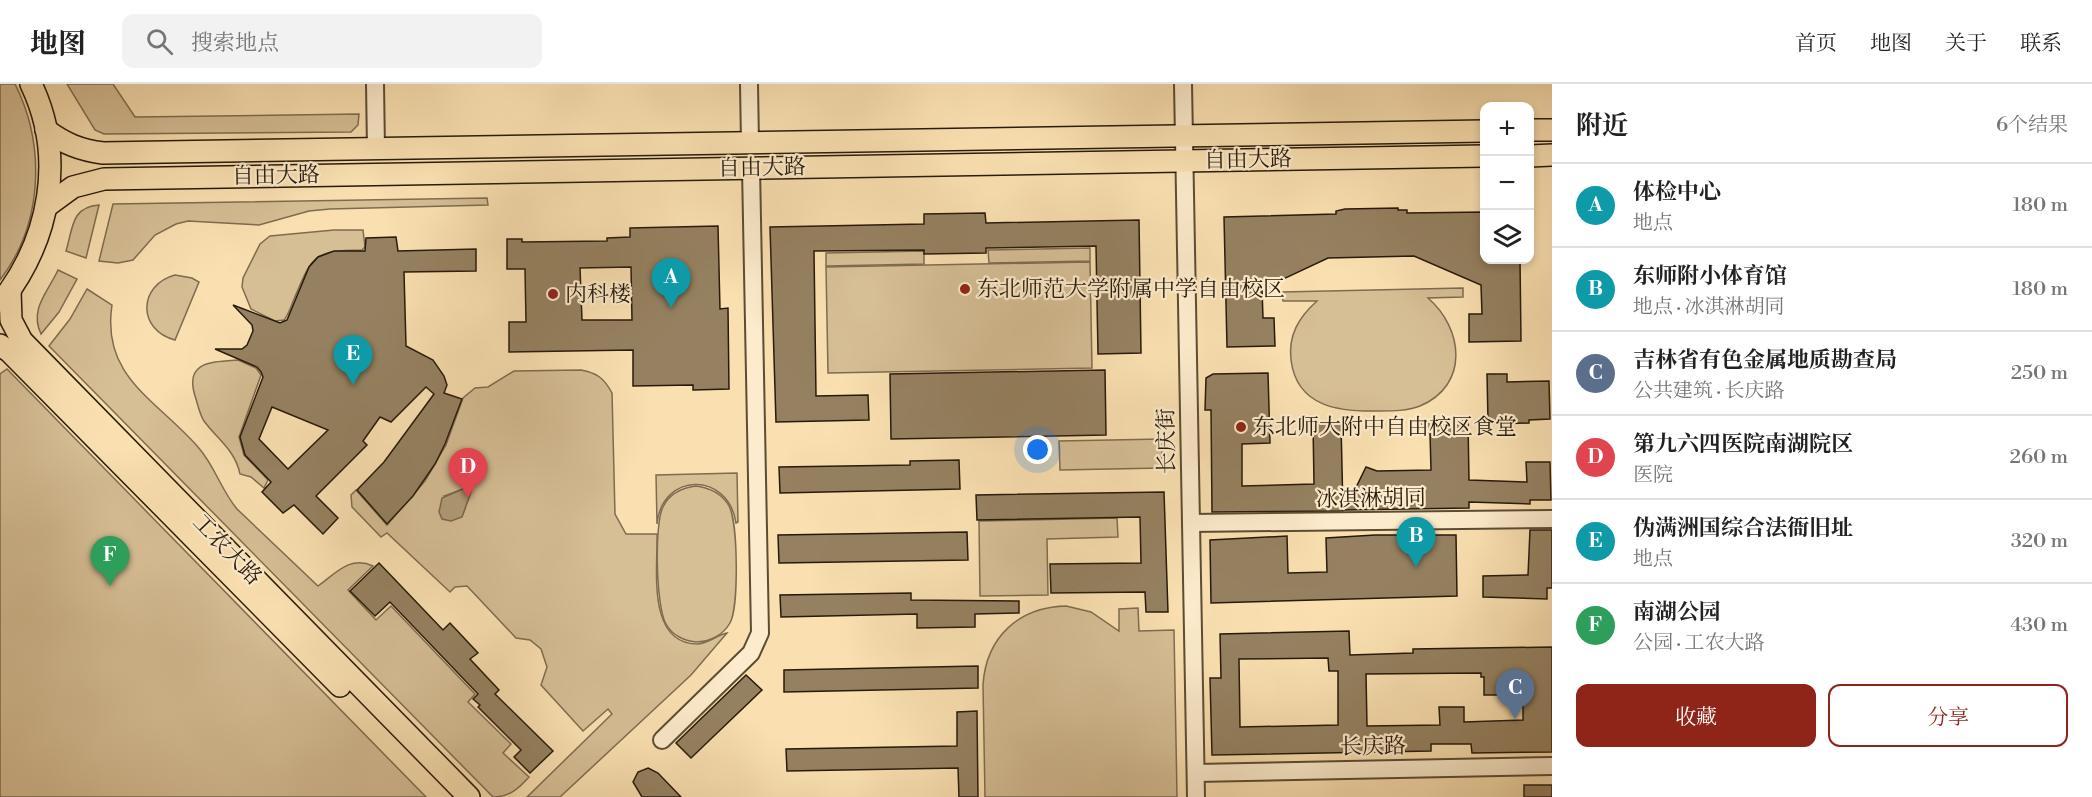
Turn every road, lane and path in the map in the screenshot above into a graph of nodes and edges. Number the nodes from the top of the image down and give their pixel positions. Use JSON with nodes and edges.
{"nodes":[{"id":1,"x":31,"y":84,"type":"edge"},
{"id":2,"x":375,"y":84,"type":"edge"},
{"id":3,"x":749,"y":84,"type":"edge"},
{"id":4,"x":1183,"y":84,"type":"edge"},
{"id":5,"x":46,"y":130,"type":"junction"},
{"id":6,"x":1534,"y":130,"type":"edge"},
{"id":7,"x":1552,"y":130,"type":"edge"},
{"id":8,"x":1480,"y":131,"type":"edge"},
{"id":9,"x":1184,"y":136,"type":"junction"},
{"id":10,"x":750,"y":143,"type":"junction"},
{"id":11,"x":376,"y":149,"type":"junction"},
{"id":12,"x":1552,"y":155,"type":"edge"},
{"id":13,"x":1480,"y":156,"type":"edge"},
{"id":14,"x":1534,"y":156,"type":"edge"},
{"id":15,"x":1184,"y":161,"type":"junction"},
{"id":16,"x":751,"y":168,"type":"junction"},
{"id":17,"x":47,"y":206,"type":"junction"},
{"id":18,"x":5,"y":297,"type":"edge"},
{"id":19,"x":0,"y":345,"type":"edge"},
{"id":20,"x":1552,"y":519,"type":"edge"},
{"id":21,"x":1191,"y":524,"type":"junction"},
{"id":22,"x":662,"y":740,"type":"dead end"},
{"id":23,"x":1552,"y":766,"type":"edge"},
{"id":24,"x":1196,"y":773,"type":"junction"},
{"id":25,"x":450,"y":797,"type":"edge"},
{"id":26,"x":469,"y":797,"type":"edge"},
{"id":27,"x":1196,"y":797,"type":"edge"}],
"edges":[{"from":1,"to":5,"type":"main road"},
{"from":2,"to":11,"type":"street"},
{"from":3,"to":10,"type":"street"},
{"from":4,"to":9,"type":"street","name":"长庆街"},
{"from":5,"to":11,"type":"main road","name":"自由大路"},
{"from":5,"to":17,"type":"main road"},
{"from":6,"to":7,"type":"main road"},
{"from":8,"to":9,"type":"main road","name":"自由大路"},
{"from":9,"to":10,"type":"main road","name":"自由大路"},
{"from":9,"to":15,"type":"street","name":"长庆街"},
{"from":10,"to":11,"type":"main road","name":"自由大路"},
{"from":12,"to":14,"type":"main road"},
{"from":13,"to":15,"type":"main road","name":"自由大路"},
{"from":15,"to":16,"type":"main road","name":"自由大路"},
{"from":15,"to":21,"type":"street","name":"长庆街"},
{"from":16,"to":17,"type":"main road","name":"自由大路"},
{"from":16,"to":22,"type":"street"},
{"from":17,"to":18,"type":"main road"},
{"from":18,"to":26,"type":"main road","name":"工农大路"},
{"from":19,"to":25,"type":"main road","name":"工农大路"},
{"from":20,"to":21,"type":"street","name":"冰淇淋胡同"},
{"from":21,"to":24,"type":"street","name":"长庆街"},
{"from":23,"to":24,"type":"street","name":"长庆路"},
{"from":24,"to":27,"type":"street","name":"长庆街"}]}
